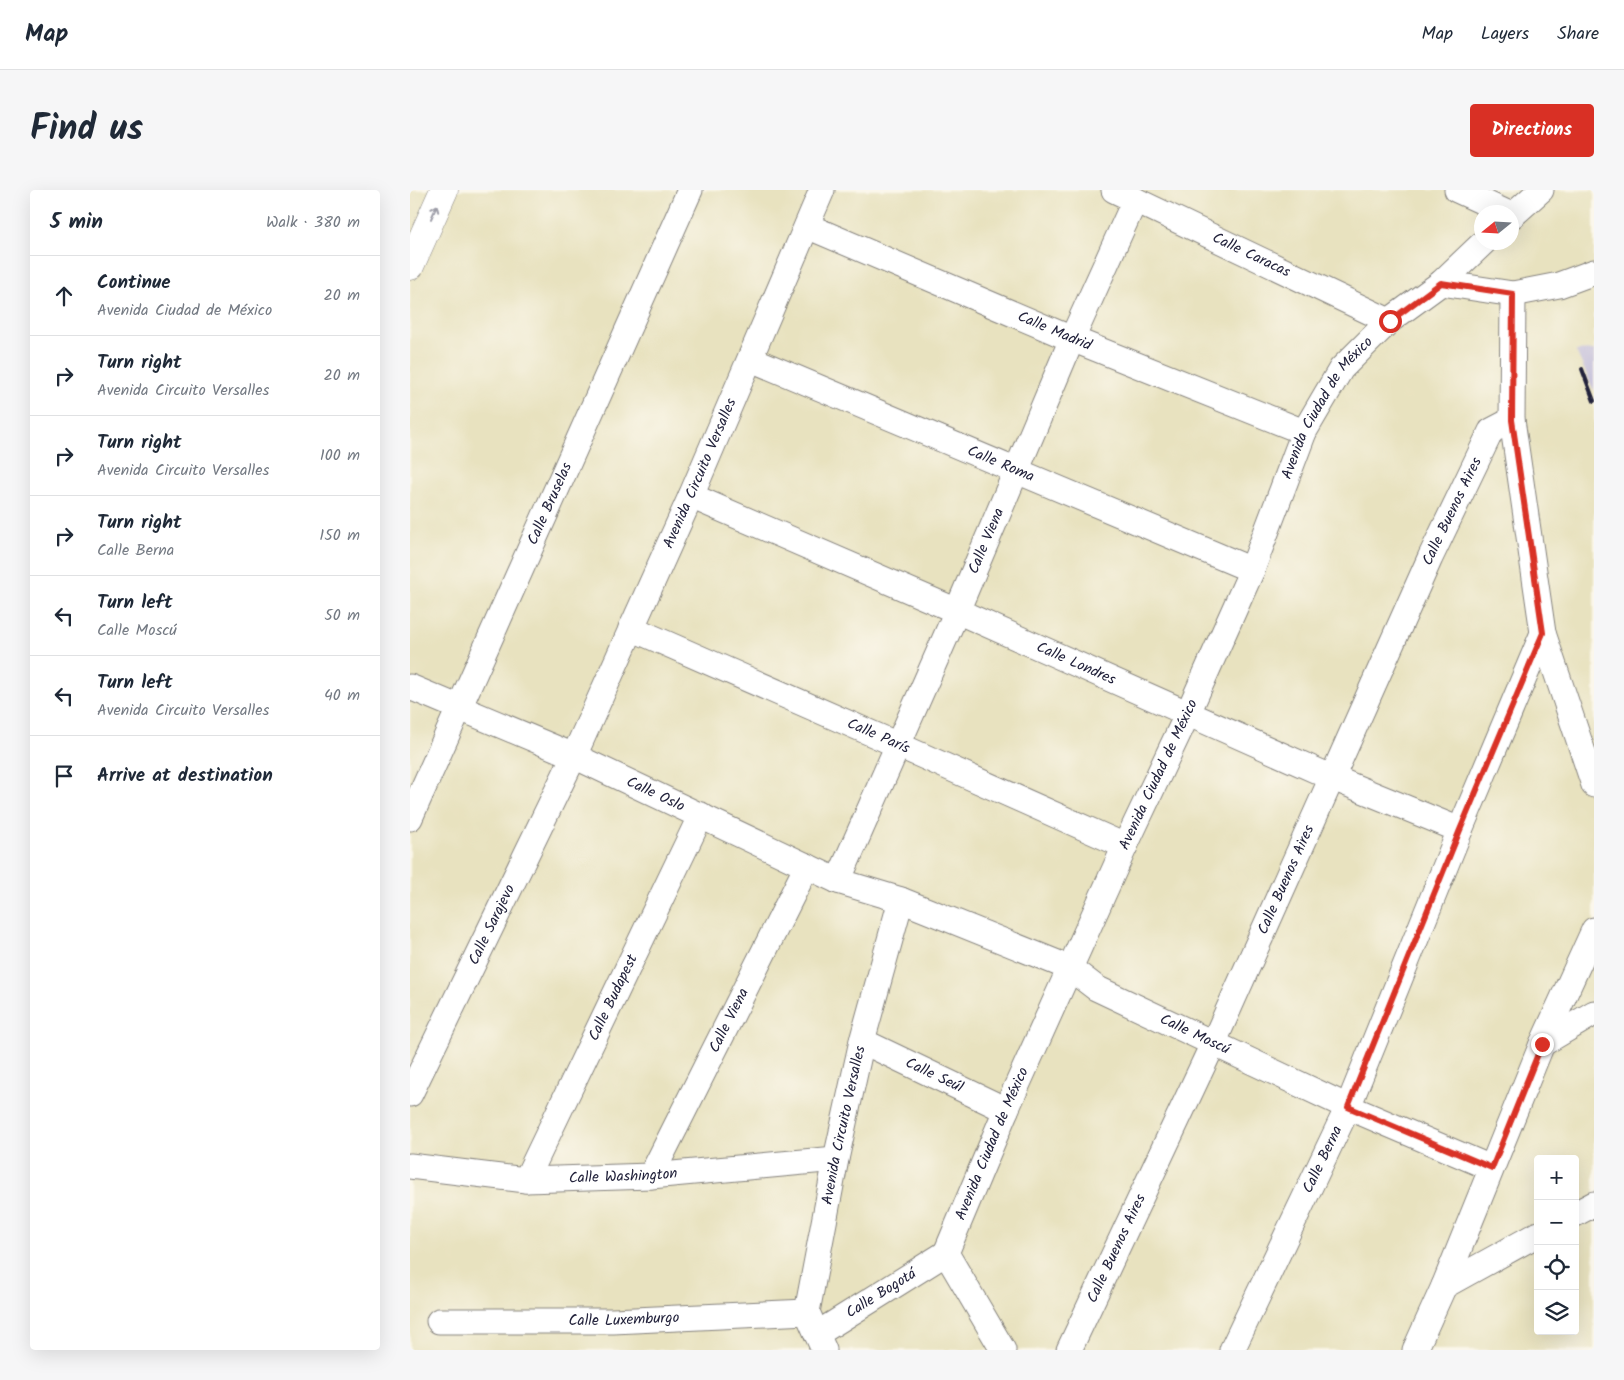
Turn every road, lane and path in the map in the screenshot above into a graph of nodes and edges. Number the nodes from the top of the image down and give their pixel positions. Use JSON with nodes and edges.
{"nodes":[{"id":1,"x":444,"y":190,"type":"edge"},
{"id":2,"x":690,"y":190,"type":"edge"},
{"id":3,"x":822,"y":190,"type":"edge"},
{"id":4,"x":1457,"y":190,"type":"edge"},
{"id":5,"x":1541,"y":190,"type":"edge"},
{"id":6,"x":1124,"y":195,"type":"edge"},
{"id":7,"x":1490,"y":205,"type":"edge"},
{"id":8,"x":1519,"y":210,"type":"edge"},
{"id":9,"x":807,"y":226,"type":"junction"},
{"id":10,"x":1476,"y":250,"type":"edge"},
{"id":11,"x":410,"y":266,"type":"edge"},
{"id":12,"x":1594,"y":272,"type":"edge"},
{"id":13,"x":1441,"y":283,"type":"junction"},
{"id":14,"x":1513,"y":294,"type":"junction"},
{"id":15,"x":1390,"y":321,"type":"junction"},
{"id":16,"x":1072,"y":340,"type":"junction"},
{"id":17,"x":751,"y":359,"type":"junction"},
{"id":18,"x":1512,"y":420,"type":"junction"},
{"id":19,"x":1304,"y":432,"type":"junction"},
{"id":20,"x":1016,"y":472,"type":"junction"},
{"id":21,"x":691,"y":496,"type":"junction"},
{"id":22,"x":1252,"y":570,"type":"junction"},
{"id":23,"x":957,"y":611,"type":"junction"},
{"id":24,"x":631,"y":628,"type":"junction"},
{"id":25,"x":1543,"y":633,"type":"junction"},
{"id":26,"x":410,"y":688,"type":"edge"},
{"id":27,"x":458,"y":708,"type":"junction"},
{"id":28,"x":1188,"y":713,"type":"junction"},
{"id":29,"x":898,"y":745,"type":"junction"},
{"id":30,"x":574,"y":756,"type":"junction"},
{"id":31,"x":1332,"y":778,"type":"junction"},
{"id":32,"x":1594,"y":786,"type":"edge"},
{"id":33,"x":702,"y":815,"type":"junction"},
{"id":34,"x":410,"y":818,"type":"edge"},
{"id":35,"x":1460,"y":830,"type":"junction"},
{"id":36,"x":1125,"y":846,"type":"junction"},
{"id":37,"x":807,"y":866,"type":"junction"},
{"id":38,"x":838,"y":881,"type":"junction"},
{"id":39,"x":901,"y":900,"type":"junction"},
{"id":40,"x":1594,"y":930,"type":"edge"},
{"id":41,"x":1070,"y":968,"type":"junction"},
{"id":42,"x":1594,"y":1013,"type":"edge"},
{"id":43,"x":862,"y":1042,"type":"junction"},
{"id":44,"x":1212,"y":1044,"type":"junction"},
{"id":45,"x":1542,"y":1044,"type":"junction"},
{"id":46,"x":410,"y":1094,"type":"edge"},
{"id":47,"x":1348,"y":1107,"type":"junction"},
{"id":48,"x":1006,"y":1110,"type":"junction"},
{"id":49,"x":836,"y":1159,"type":"junction"},
{"id":50,"x":410,"y":1166,"type":"edge"},
{"id":51,"x":1492,"y":1168,"type":"junction"},
{"id":52,"x":652,"y":1176,"type":"junction"},
{"id":53,"x":526,"y":1180,"type":"junction"},
{"id":54,"x":1594,"y":1204,"type":"edge"},
{"id":55,"x":1579,"y":1212,"type":"edge"},
{"id":56,"x":1534,"y":1236,"type":"edge"},
{"id":57,"x":946,"y":1253,"type":"junction"},
{"id":58,"x":1444,"y":1286,"type":"junction"},
{"id":59,"x":439,"y":1321,"type":"dead end"},
{"id":60,"x":816,"y":1332,"type":"edge"},
{"id":61,"x":1003,"y":1350,"type":"edge"},
{"id":62,"x":1069,"y":1350,"type":"edge"},
{"id":63,"x":1232,"y":1350,"type":"edge"},
{"id":64,"x":1415,"y":1350,"type":"edge"}],
"edges":[{"from":11,"to":1,"type":"highway","one_way":true},
{"from":2,"to":27,"type":"street","name":"Calle Bruselas"},
{"from":3,"to":9,"type":"street","name":"Avenida Circuito Versalles"},
{"from":4,"to":7,"type":"street"},
{"from":5,"to":8,"type":"street"},
{"from":6,"to":15,"type":"street","name":"Calle Caracas"},
{"from":6,"to":16,"type":"street","name":"Calle Viena"},
{"from":9,"to":16,"type":"street","name":"Calle Madrid"},
{"from":9,"to":17,"type":"street","name":"Avenida Circuito Versalles"},
{"from":10,"to":13,"type":"street","name":"Avenida Ciudad de México"},
{"from":12,"to":14,"type":"street"},
{"from":13,"to":14,"type":"street"},
{"from":13,"to":15,"type":"street","name":"Avenida Ciudad de México"},
{"from":14,"to":18,"type":"street"},
{"from":15,"to":19,"type":"street","name":"Avenida Ciudad de México"},
{"from":16,"to":19,"type":"street","name":"Calle Madrid"},
{"from":16,"to":20,"type":"street","name":"Calle Viena"},
{"from":17,"to":20,"type":"street","name":"Calle Roma"},
{"from":17,"to":21,"type":"street","name":"Avenida Circuito Versalles"},
{"from":18,"to":25,"type":"street"},
{"from":18,"to":31,"type":"street","name":"Calle Buenos Aires"},
{"from":19,"to":22,"type":"street","name":"Avenida Ciudad de México"},
{"from":20,"to":22,"type":"street","name":"Calle Roma"},
{"from":20,"to":23,"type":"street","name":"Calle Viena"},
{"from":21,"to":23,"type":"street","name":"Calle Londres"},
{"from":21,"to":24,"type":"street","name":"Avenida Circuito Versalles"},
{"from":22,"to":28,"type":"street","name":"Avenida Ciudad de México"},
{"from":23,"to":28,"type":"street","name":"Calle Londres"},
{"from":23,"to":29,"type":"street","name":"Calle Viena"},
{"from":24,"to":29,"type":"street","name":"Calle París"},
{"from":24,"to":30,"type":"street","name":"Avenida Circuito Versalles"},
{"from":25,"to":32,"type":"street"},
{"from":25,"to":35,"type":"street","name":"Calle Berna"},
{"from":26,"to":27,"type":"street","name":"Calle Oslo"},
{"from":27,"to":30,"type":"street","name":"Calle Oslo"},
{"from":27,"to":34,"type":"street","name":"Calle Bruselas"},
{"from":28,"to":31,"type":"street","name":"Calle Londres"},
{"from":28,"to":36,"type":"street","name":"Avenida Ciudad de México"},
{"from":29,"to":36,"type":"street","name":"Calle París"},
{"from":29,"to":38,"type":"street","name":"Calle Viena"},
{"from":30,"to":33,"type":"street","name":"Calle Oslo"},
{"from":30,"to":46,"type":"street","name":"Calle Sarajevo"},
{"from":31,"to":35,"type":"street","name":"Calle Londres"},
{"from":31,"to":44,"type":"street","name":"Calle Buenos Aires"},
{"from":33,"to":37,"type":"street","name":"Calle Oslo"},
{"from":33,"to":53,"type":"street","name":"Calle Budapest"},
{"from":35,"to":47,"type":"street","name":"Calle Berna"},
{"from":36,"to":41,"type":"street","name":"Avenida Ciudad de México"},
{"from":37,"to":38,"type":"street","name":"Calle Oslo"},
{"from":37,"to":52,"type":"street","name":"Calle Viena"},
{"from":38,"to":39,"type":"street","name":"Calle Oslo"},
{"from":39,"to":41,"type":"street","name":"Calle Moscú"},
{"from":39,"to":43,"type":"street","name":"Avenida Circuito Versalles"},
{"from":40,"to":45,"type":"street"},
{"from":41,"to":44,"type":"street","name":"Calle Moscú"},
{"from":41,"to":48,"type":"street","name":"Avenida Ciudad de México"},
{"from":42,"to":45,"type":"street"},
{"from":43,"to":48,"type":"street","name":"Calle Seúl"},
{"from":43,"to":49,"type":"street","name":"Avenida Circuito Versalles"},
{"from":44,"to":47,"type":"street","name":"Calle Moscú"},
{"from":44,"to":62,"type":"street","name":"Calle Buenos Aires"},
{"from":45,"to":51,"type":"street"},
{"from":47,"to":51,"type":"street","name":"Calle Moscú"},
{"from":47,"to":63,"type":"street","name":"Calle Berna"},
{"from":48,"to":57,"type":"street","name":"Avenida Ciudad de México"},
{"from":49,"to":52,"type":"street","name":"Calle Washington"},
{"from":49,"to":60,"type":"street","name":"Avenida Circuito Versalles"},
{"from":50,"to":53,"type":"street","name":"Calle Washington"},
{"from":51,"to":58,"type":"street"},
{"from":52,"to":53,"type":"street","name":"Calle Washington"},
{"from":54,"to":55,"type":"street"},
{"from":56,"to":58,"type":"street"},
{"from":57,"to":60,"type":"street","name":"Calle Bogotá"},
{"from":57,"to":61,"type":"street"},
{"from":58,"to":64,"type":"street"},
{"from":59,"to":60,"type":"street","name":"Calle Luxemburgo"}]}
